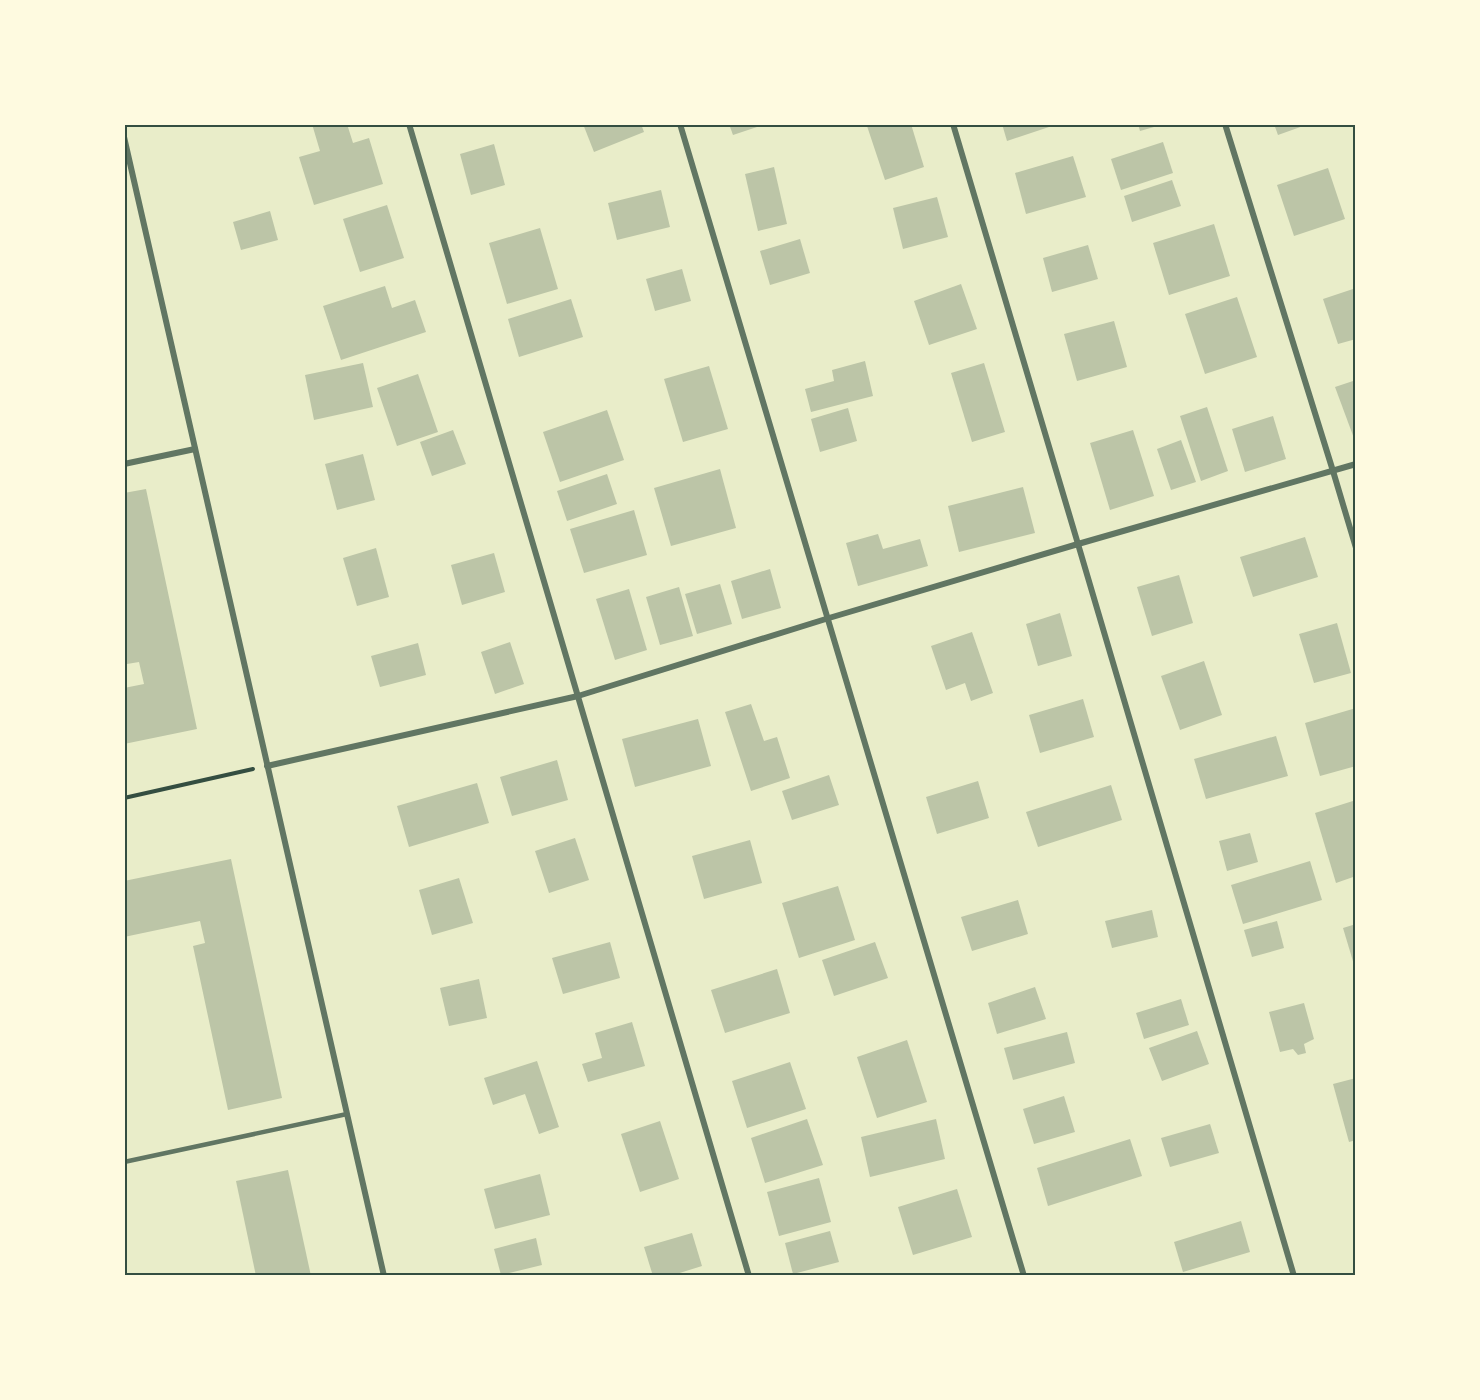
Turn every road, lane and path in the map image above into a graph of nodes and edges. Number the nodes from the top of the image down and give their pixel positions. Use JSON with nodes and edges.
{"nodes":[{"id":1,"x":409,"y":124,"type":"edge"},
{"id":2,"x":681,"y":124,"type":"edge"},
{"id":3,"x":953,"y":124,"type":"edge"},
{"id":4,"x":1225,"y":124,"type":"edge"},
{"id":5,"x":124,"y":137,"type":"edge"},
{"id":6,"x":195,"y":449,"type":"junction"},
{"id":7,"x":124,"y":464,"type":"edge"},
{"id":8,"x":1356,"y":465,"type":"edge"},
{"id":9,"x":1333,"y":471,"type":"junction"},
{"id":10,"x":1078,"y":544,"type":"junction"},
{"id":11,"x":1356,"y":548,"type":"edge"},
{"id":12,"x":829,"y":618,"type":"junction"},
{"id":13,"x":578,"y":696,"type":"junction"},
{"id":14,"x":267,"y":766,"type":"junction"},
{"id":15,"x":124,"y":798,"type":"edge"},
{"id":16,"x":347,"y":1114,"type":"junction"},
{"id":17,"x":124,"y":1162,"type":"edge"},
{"id":18,"x":384,"y":1275,"type":"edge"},
{"id":19,"x":749,"y":1275,"type":"edge"},
{"id":20,"x":1024,"y":1275,"type":"edge"},
{"id":21,"x":1294,"y":1275,"type":"edge"}],
"edges":[{"from":1,"to":13,"type":"street"},
{"from":2,"to":12,"type":"street"},
{"from":3,"to":10,"type":"street"},
{"from":4,"to":9,"type":"street"},
{"from":5,"to":6,"type":"street"},
{"from":6,"to":7,"type":"street"},
{"from":6,"to":14,"type":"street"},
{"from":8,"to":9,"type":"street"},
{"from":9,"to":10,"type":"street"},
{"from":9,"to":11,"type":"street"},
{"from":10,"to":12,"type":"street"},
{"from":10,"to":21,"type":"street"},
{"from":12,"to":13,"type":"street"},
{"from":12,"to":20,"type":"street"},
{"from":13,"to":14,"type":"street"},
{"from":13,"to":19,"type":"street"},
{"from":14,"to":15,"type":"path"},
{"from":14,"to":16,"type":"street"},
{"from":16,"to":17,"type":"lane"},
{"from":16,"to":18,"type":"street"}]}
